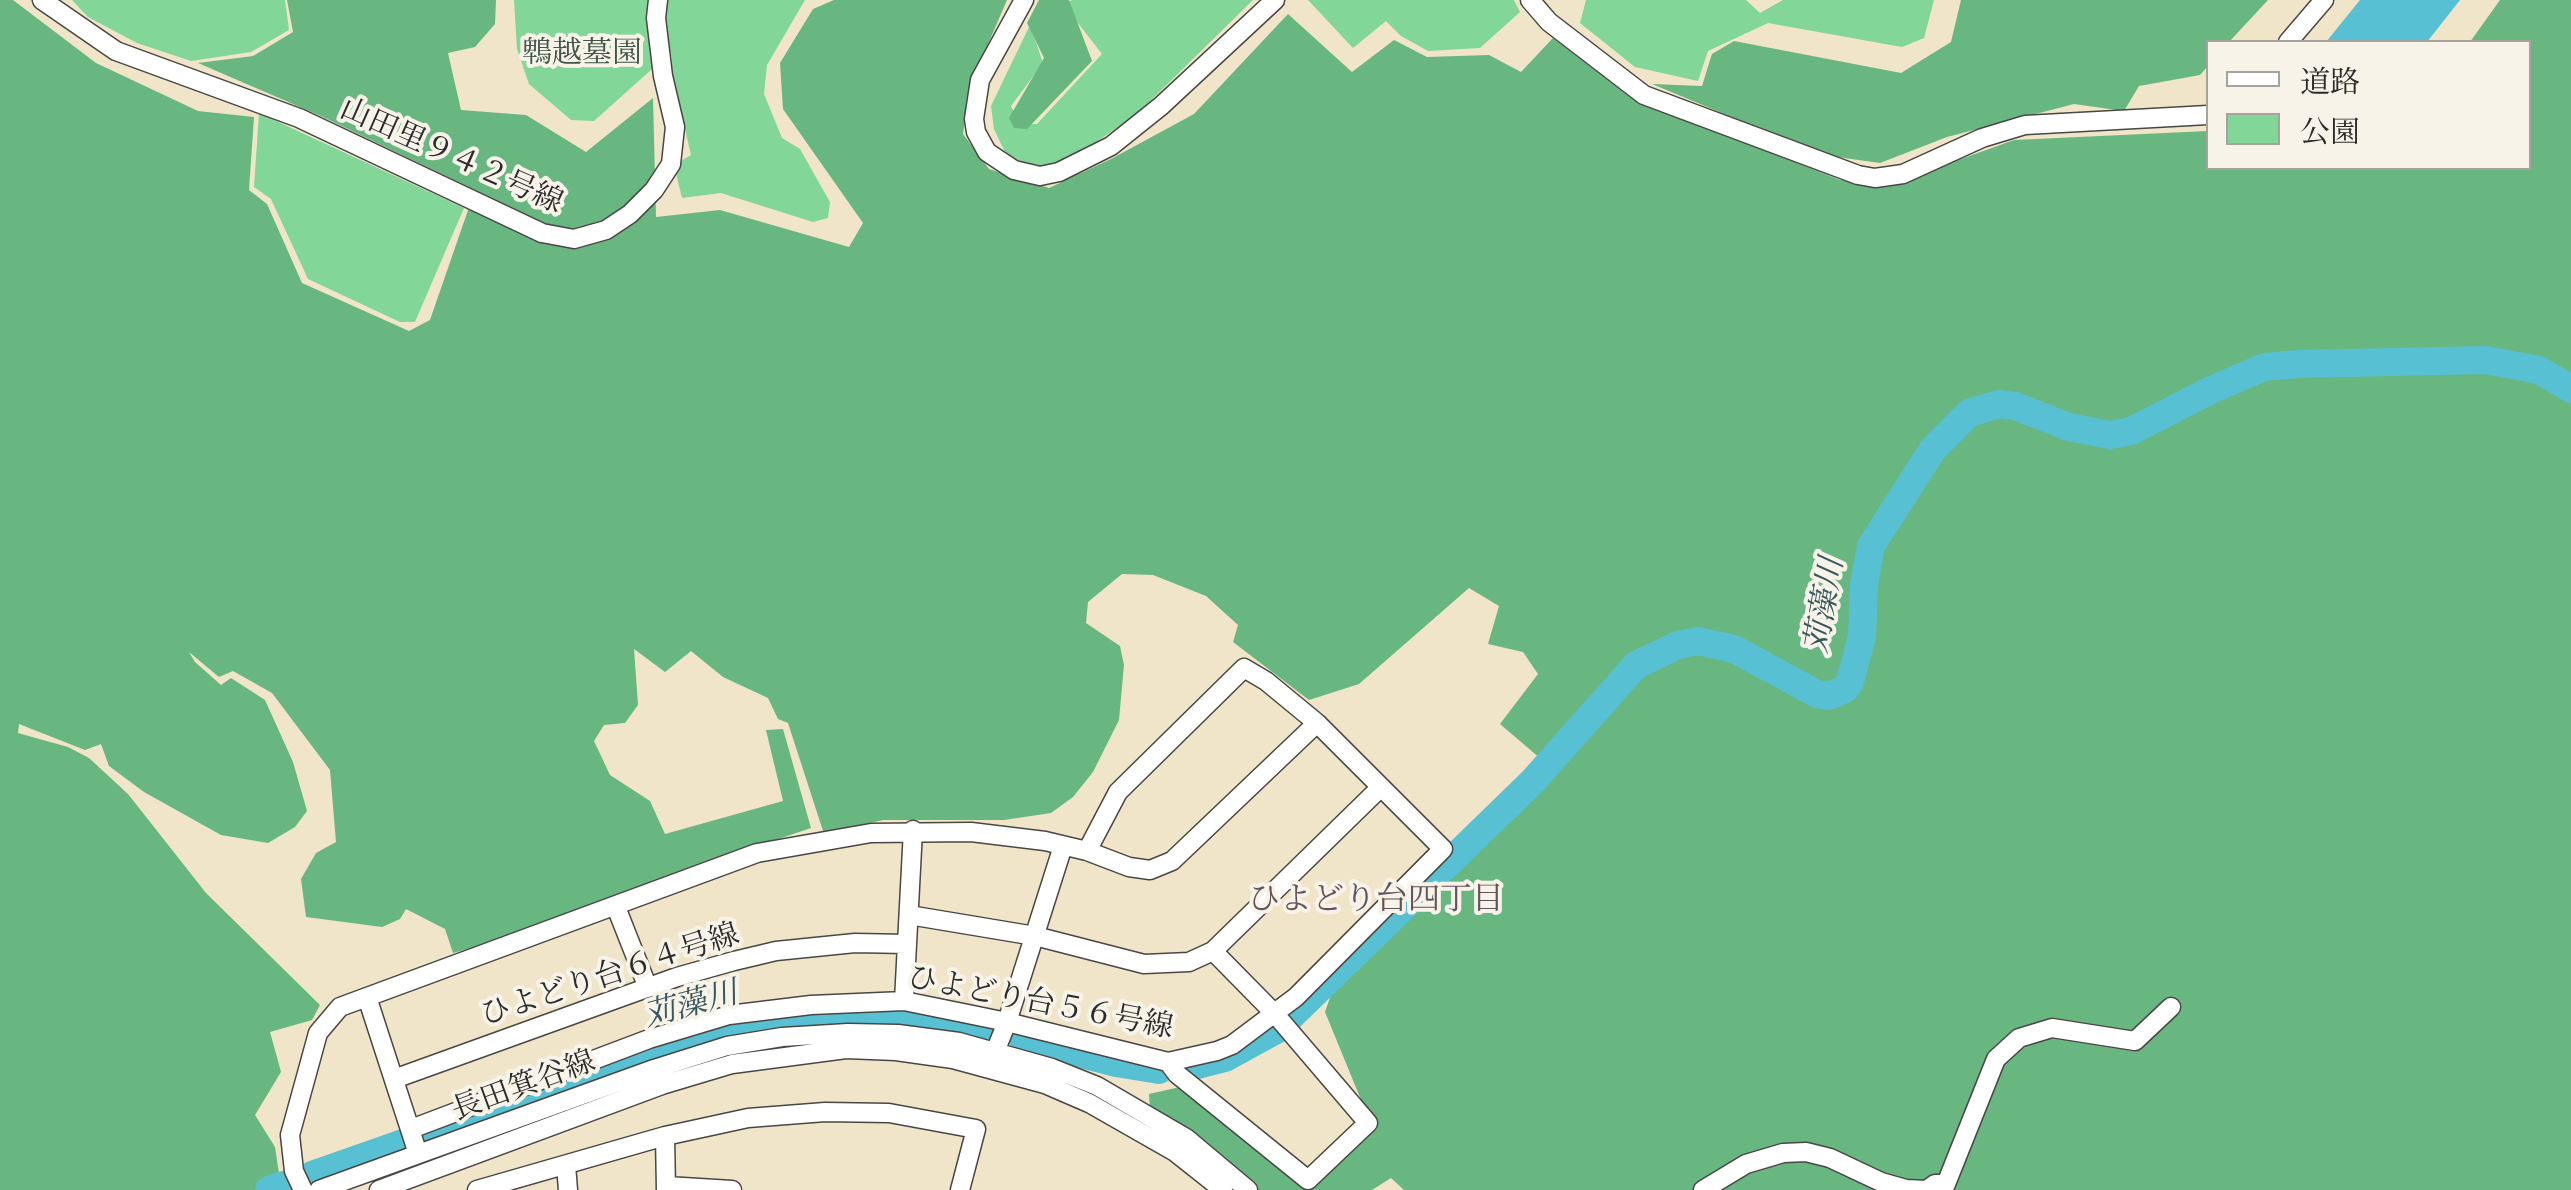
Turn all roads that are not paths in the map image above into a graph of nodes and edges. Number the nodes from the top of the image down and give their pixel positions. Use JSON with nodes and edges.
{"nodes":[{"id":1,"x":42,"y":0,"type":"edge"},
{"id":2,"x":658,"y":0,"type":"edge"},
{"id":3,"x":1024,"y":0,"type":"edge"},
{"id":4,"x":1275,"y":0,"type":"edge"},
{"id":5,"x":1530,"y":0,"type":"edge"},
{"id":6,"x":2324,"y":0,"type":"edge"},
{"id":7,"x":2290,"y":40,"type":"edge"},
{"id":8,"x":2206,"y":116,"type":"edge"},
{"id":9,"x":1317,"y":722,"type":"junction"},
{"id":10,"x":1381,"y":787,"type":"junction"},
{"id":11,"x":913,"y":830,"type":"junction"},
{"id":12,"x":1064,"y":846,"type":"junction"},
{"id":13,"x":1087,"y":851,"type":"junction"},
{"id":14,"x":616,"y":907,"type":"junction"},
{"id":15,"x":909,"y":915,"type":"junction"},
{"id":16,"x":1035,"y":936,"type":"junction"},
{"id":17,"x":907,"y":944,"type":"junction"},
{"id":18,"x":1213,"y":952,"type":"junction"},
{"id":19,"x":648,"y":988,"type":"junction"},
{"id":20,"x":367,"y":997,"type":"junction"},
{"id":21,"x":904,"y":1001,"type":"junction"},
{"id":22,"x":2171,"y":1007,"type":"dead end"},
{"id":23,"x":1276,"y":1014,"type":"junction"},
{"id":24,"x":1007,"y":1022,"type":"junction"},
{"id":25,"x":992,"y":1058,"type":"junction"},
{"id":26,"x":1168,"y":1062,"type":"junction"},
{"id":27,"x":394,"y":1080,"type":"junction"},
{"id":28,"x":411,"y":1129,"type":"junction"},
{"id":29,"x":665,"y":1136,"type":"junction"},
{"id":30,"x":418,"y":1154,"type":"junction"},
{"id":31,"x":566,"y":1164,"type":"junction"},
{"id":32,"x":667,"y":1188,"type":"edge"},
{"id":33,"x":303,"y":1190,"type":"edge"},
{"id":34,"x":318,"y":1190,"type":"edge"},
{"id":35,"x":378,"y":1190,"type":"edge"},
{"id":36,"x":477,"y":1190,"type":"edge"},
{"id":37,"x":568,"y":1190,"type":"edge"},
{"id":38,"x":732,"y":1190,"type":"edge"},
{"id":39,"x":960,"y":1190,"type":"edge"},
{"id":40,"x":1223,"y":1190,"type":"edge"},
{"id":41,"x":1248,"y":1190,"type":"edge"},
{"id":42,"x":1703,"y":1190,"type":"edge"}],
"edges":[{"from":1,"to":2,"type":"street","name":"山田里９４２号線"},
{"from":3,"to":4,"type":"street"},
{"from":5,"to":8,"type":"street"},
{"from":6,"to":7,"type":"street"},
{"from":9,"to":10,"type":"street","name":"ひよどり台５６号線"},
{"from":9,"to":13,"type":"street"},
{"from":9,"to":13,"type":"street","name":"ひよどり台５６号線"},
{"from":10,"to":18,"type":"street"},
{"from":10,"to":23,"type":"street","name":"ひよどり台５６号線"},
{"from":11,"to":12,"type":"street"},
{"from":11,"to":14,"type":"street"},
{"from":11,"to":15,"type":"street"},
{"from":12,"to":13,"type":"street"},
{"from":12,"to":16,"type":"street"},
{"from":14,"to":19,"type":"street"},
{"from":14,"to":20,"type":"street"},
{"from":15,"to":16,"type":"street"},
{"from":15,"to":17,"type":"street"},
{"from":16,"to":18,"type":"street"},
{"from":16,"to":24,"type":"street"},
{"from":17,"to":19,"type":"street","name":"ひよどり台６４号線"},
{"from":17,"to":21,"type":"street"},
{"from":18,"to":23,"type":"street"},
{"from":19,"to":27,"type":"street","name":"ひよどり台６４号線"},
{"from":20,"to":27,"type":"street"},
{"from":20,"to":33,"type":"street"},
{"from":21,"to":24,"type":"street","name":"ひよどり台５６号線"},
{"from":21,"to":28,"type":"street","name":"ひよどり台５６号線"},
{"from":22,"to":42,"type":"street"},
{"from":23,"to":26,"type":"street","name":"ひよどり台５６号線"},
{"from":23,"to":26,"type":"street"},
{"from":24,"to":25,"type":"street"},
{"from":24,"to":26,"type":"street","name":"ひよどり台５６号線"},
{"from":25,"to":30,"type":"street","name":"長田箕谷線"},
{"from":25,"to":35,"type":"street","name":"長田箕谷線"},
{"from":25,"to":40,"type":"street","name":"長田箕谷線"},
{"from":25,"to":41,"type":"street","name":"長田箕谷線"},
{"from":27,"to":28,"type":"street"},
{"from":28,"to":30,"type":"street"},
{"from":29,"to":31,"type":"street"},
{"from":29,"to":32,"type":"street"},
{"from":29,"to":39,"type":"street"},
{"from":30,"to":34,"type":"street","name":"長田箕谷線"},
{"from":31,"to":36,"type":"street"},
{"from":31,"to":37,"type":"street"},
{"from":32,"to":38,"type":"street"}]}
